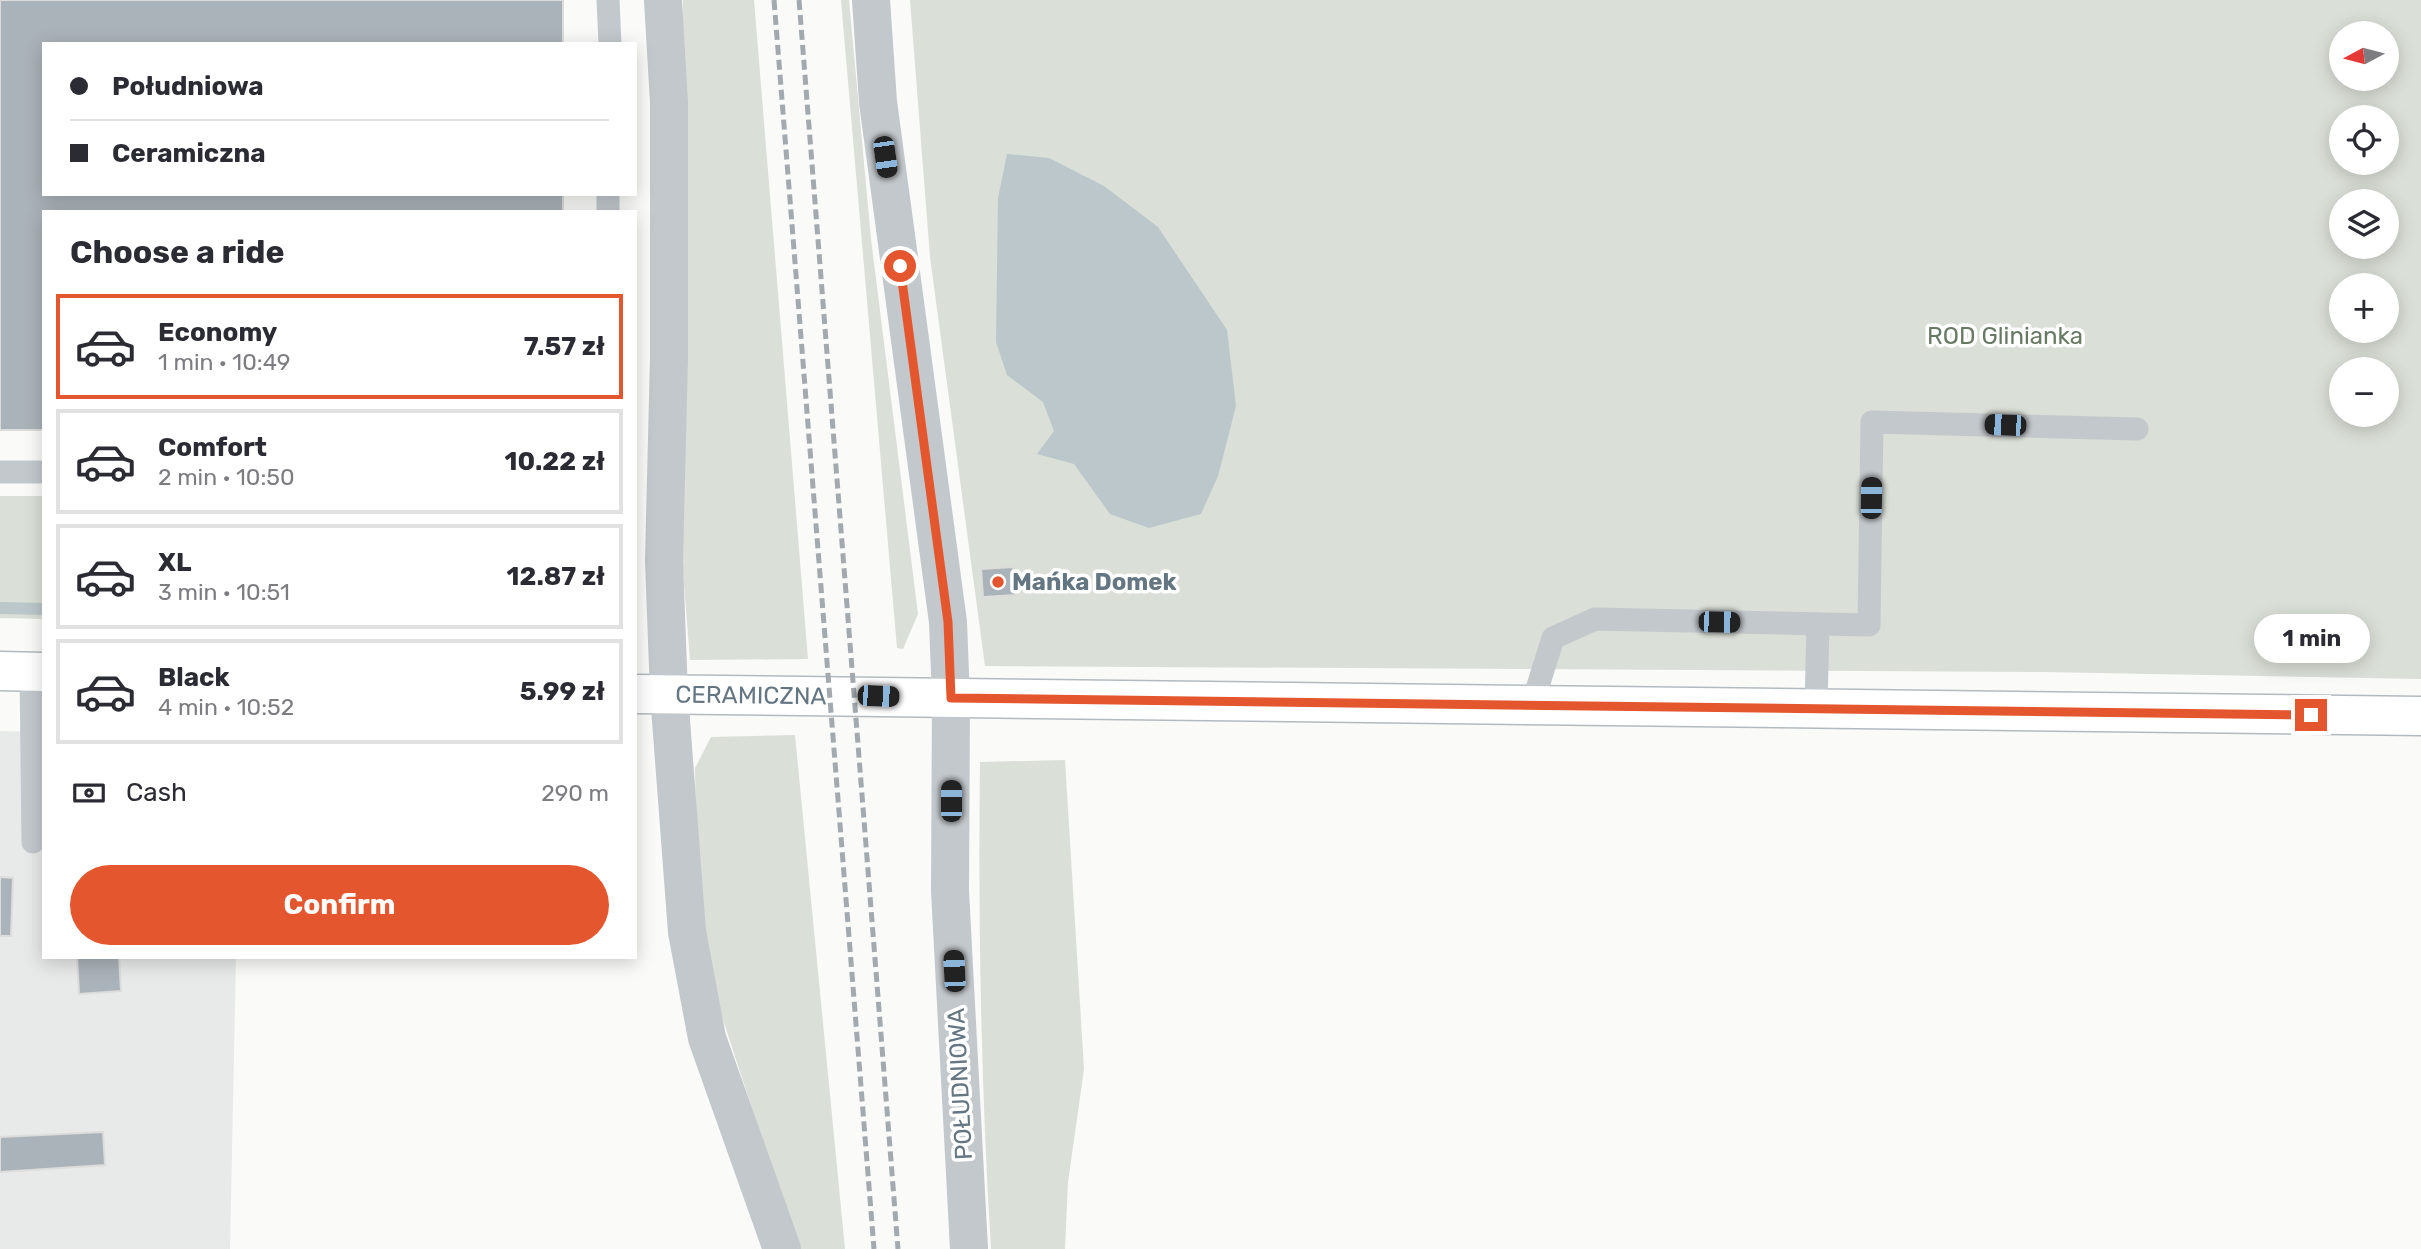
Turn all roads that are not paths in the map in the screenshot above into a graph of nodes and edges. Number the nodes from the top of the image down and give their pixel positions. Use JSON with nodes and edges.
{"nodes":[{"id":1,"x":608,"y":0,"type":"edge"},
{"id":2,"x":663,"y":0,"type":"edge"},
{"id":3,"x":871,"y":0,"type":"edge"},
{"id":4,"x":610,"y":42,"type":"edge"},
{"id":5,"x":2137,"y":429,"type":"dead end"},
{"id":6,"x":0,"y":472,"type":"edge"},
{"id":7,"x":42,"y":472,"type":"edge"},
{"id":8,"x":1818,"y":624,"type":"junction"},
{"id":9,"x":25,"y":672,"type":"edge"},
{"id":10,"x":652,"y":694,"type":"edge"},
{"id":11,"x":951,"y":698,"type":"junction"},
{"id":12,"x":1532,"y":705,"type":"junction"},
{"id":13,"x":1816,"y":708,"type":"junction"},
{"id":14,"x":2421,"y":716,"type":"edge"},
{"id":15,"x":33,"y":842,"type":"dead end"},
{"id":16,"x":782,"y":1249,"type":"edge"},
{"id":17,"x":969,"y":1249,"type":"edge"}],
"edges":[{"from":1,"to":4,"type":"lane"},
{"from":2,"to":10,"type":"street"},
{"from":3,"to":11,"type":"street","name":"POŁUDNIOWA"},
{"from":5,"to":8,"type":"lane"},
{"from":6,"to":7,"type":"lane"},
{"from":8,"to":12,"type":"lane"},
{"from":8,"to":13,"type":"lane"},
{"from":9,"to":15,"type":"lane"},
{"from":10,"to":11,"type":"main road","name":"CERAMICZNA"},
{"from":10,"to":16,"type":"street"},
{"from":11,"to":12,"type":"main road","name":"CERAMICZNA"},
{"from":11,"to":17,"type":"street","name":"POŁUDNIOWA"},
{"from":12,"to":13,"type":"main road","name":"CERAMICZNA"},
{"from":13,"to":14,"type":"main road","name":"CERAMICZNA"}]}
